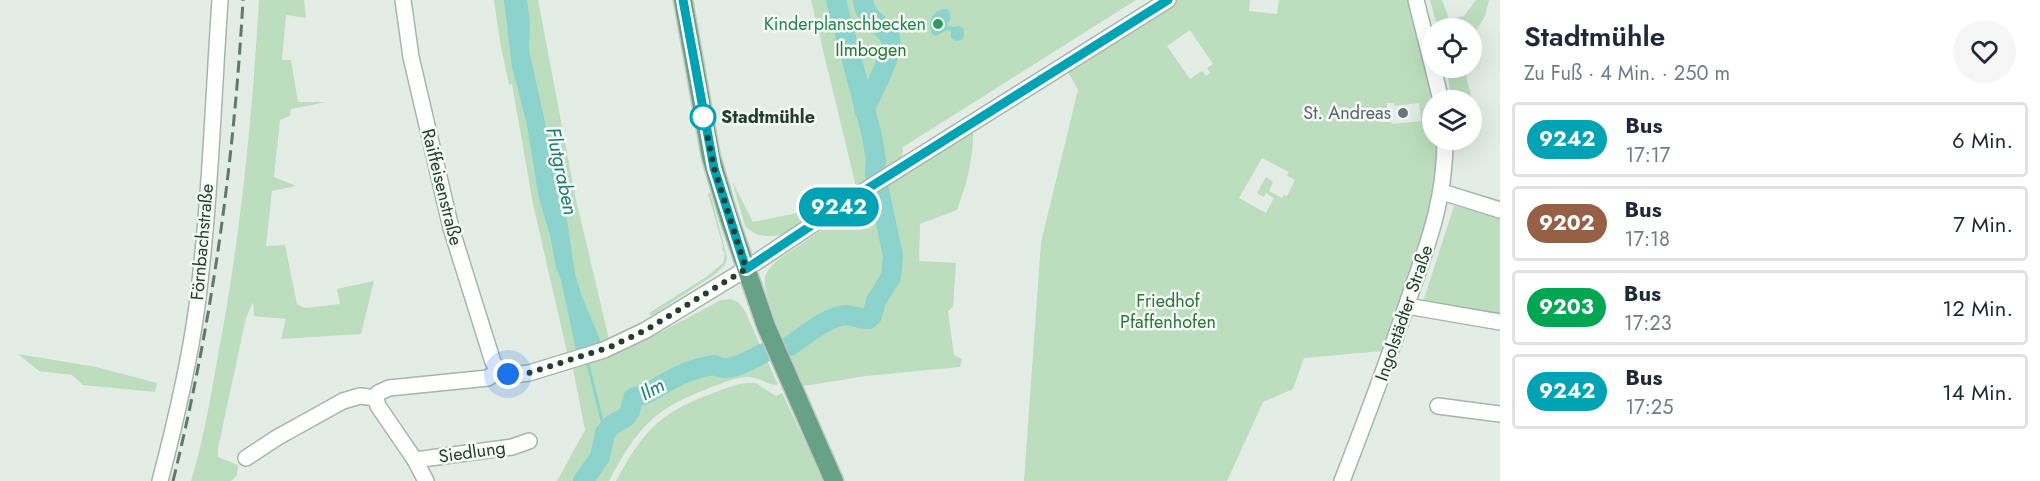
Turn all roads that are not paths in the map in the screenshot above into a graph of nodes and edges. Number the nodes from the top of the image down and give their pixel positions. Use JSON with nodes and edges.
{"nodes":[{"id":1,"x":220,"y":0,"type":"edge"},
{"id":2,"x":403,"y":0,"type":"edge"},
{"id":3,"x":683,"y":0,"type":"edge"},
{"id":4,"x":1168,"y":0,"type":"edge"},
{"id":5,"x":1416,"y":0,"type":"edge"},
{"id":6,"x":1422,"y":23,"type":"edge"},
{"id":7,"x":1444,"y":150,"type":"edge"},
{"id":8,"x":1442,"y":192,"type":"junction"},
{"id":9,"x":1500,"y":210,"type":"edge"},
{"id":10,"x":746,"y":269,"type":"junction"},
{"id":11,"x":1407,"y":306,"type":"junction"},
{"id":12,"x":1500,"y":322,"type":"edge"},
{"id":13,"x":498,"y":370,"type":"junction"},
{"id":14,"x":376,"y":398,"type":"junction"},
{"id":15,"x":1438,"y":406,"type":"dead end"},
{"id":16,"x":1500,"y":414,"type":"edge"},
{"id":17,"x":529,"y":441,"type":"dead end"},
{"id":18,"x":246,"y":458,"type":"dead end"},
{"id":19,"x":415,"y":460,"type":"junction"},
{"id":20,"x":160,"y":481,"type":"edge"},
{"id":21,"x":426,"y":481,"type":"edge"},
{"id":22,"x":834,"y":481,"type":"edge"},
{"id":23,"x":1342,"y":481,"type":"edge"}],
"edges":[{"from":1,"to":20,"type":"street","name":"Förnbachstraße"},
{"from":2,"to":13,"type":"street","name":"Raiffeisenstraße"},
{"from":3,"to":10,"type":"main road"},
{"from":4,"to":10,"type":"street"},
{"from":5,"to":6,"type":"street"},
{"from":7,"to":8,"type":"street","name":"Ingolstädter Straße"},
{"from":8,"to":9,"type":"street"},
{"from":8,"to":11,"type":"street","name":"Ingolstädter Straße"},
{"from":10,"to":13,"type":"street"},
{"from":10,"to":22,"type":"main road"},
{"from":11,"to":12,"type":"street"},
{"from":11,"to":23,"type":"street","name":"Ingolstädter Straße"},
{"from":13,"to":14,"type":"street"},
{"from":14,"to":18,"type":"street"},
{"from":14,"to":19,"type":"street"},
{"from":15,"to":16,"type":"street"},
{"from":17,"to":19,"type":"street","name":"Siedlung"},
{"from":19,"to":21,"type":"street"}]}
